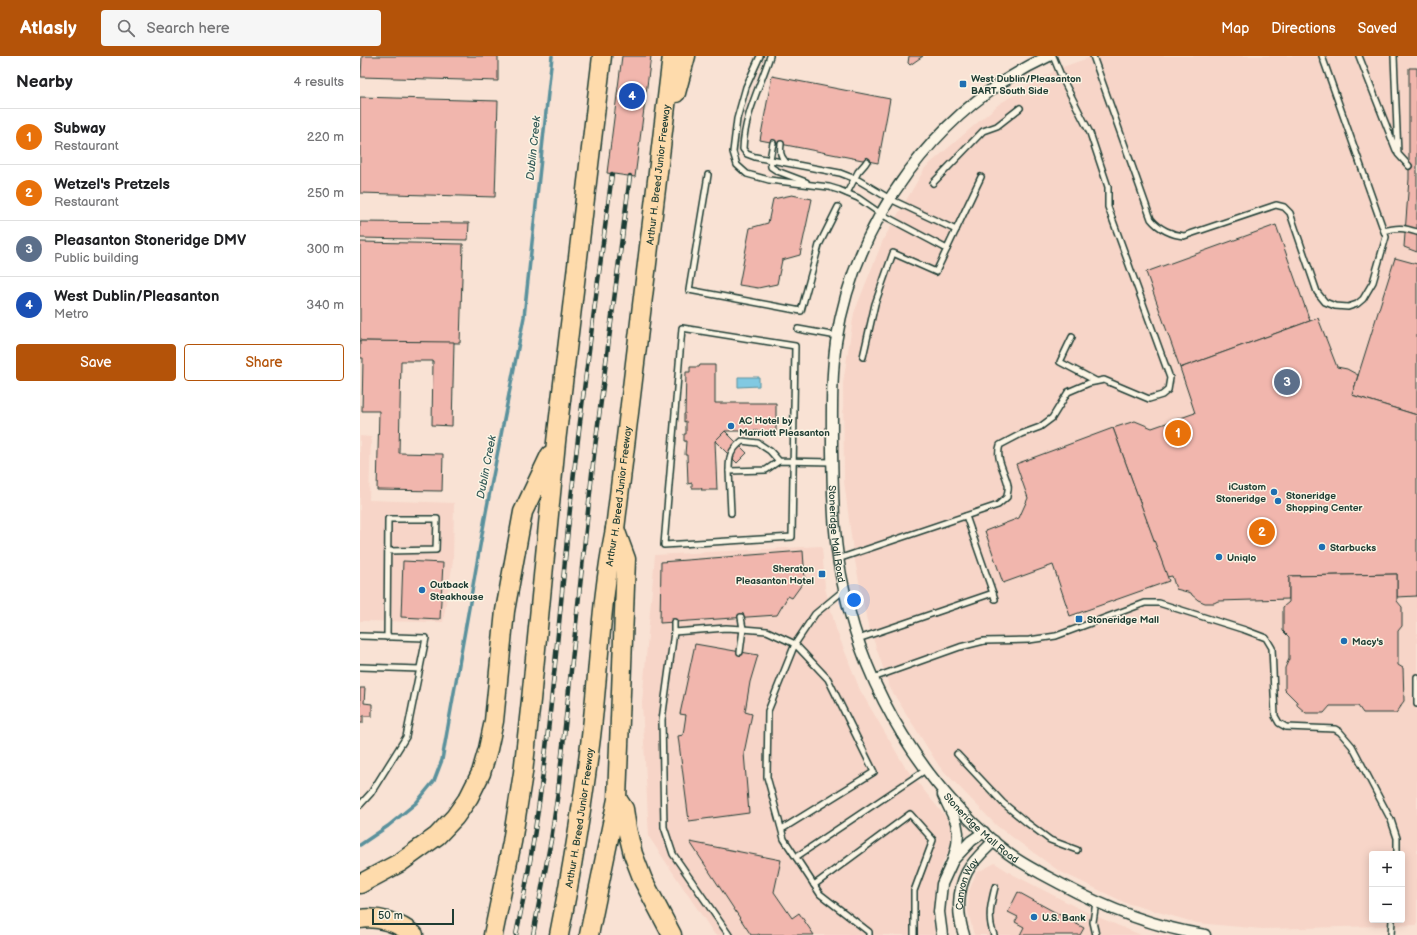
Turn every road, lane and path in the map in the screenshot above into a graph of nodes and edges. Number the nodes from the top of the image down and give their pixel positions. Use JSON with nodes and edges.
{"nodes":[{"id":1,"x":602,"y":56,"type":"edge"},
{"id":2,"x":672,"y":56,"type":"edge"},
{"id":3,"x":686,"y":56,"type":"edge"},
{"id":4,"x":760,"y":56,"type":"edge"},
{"id":5,"x":770,"y":56,"type":"edge"},
{"id":6,"x":1049,"y":56,"type":"edge"},
{"id":7,"x":1054,"y":56,"type":"edge"},
{"id":8,"x":1093,"y":56,"type":"edge"},
{"id":9,"x":1322,"y":56,"type":"edge"},
{"id":10,"x":1359,"y":56,"type":"edge"},
{"id":11,"x":1394,"y":56,"type":"edge"},
{"id":12,"x":1020,"y":108,"type":"dead end"},
{"id":13,"x":773,"y":143,"type":"dead end"},
{"id":14,"x":781,"y":144,"type":"dead end"},
{"id":15,"x":660,"y":148,"type":"junction"},
{"id":16,"x":1398,"y":154,"type":"junction"},
{"id":17,"x":770,"y":159,"type":"junction"},
{"id":18,"x":866,"y":161,"type":"dead end"},
{"id":19,"x":786,"y":162,"type":"junction"},
{"id":20,"x":1409,"y":166,"type":"dead end"},
{"id":21,"x":708,"y":175,"type":"dead end"},
{"id":22,"x":981,"y":177,"type":"dead end"},
{"id":23,"x":855,"y":179,"type":"junction"},
{"id":24,"x":933,"y":183,"type":"dead end"},
{"id":25,"x":817,"y":186,"type":"junction"},
{"id":26,"x":847,"y":193,"type":"junction"},
{"id":27,"x":890,"y":199,"type":"junction"},
{"id":28,"x":838,"y":206,"type":"dead end"},
{"id":29,"x":881,"y":214,"type":"junction"},
{"id":30,"x":956,"y":230,"type":"junction"},
{"id":31,"x":1384,"y":231,"type":"junction"},
{"id":32,"x":1417,"y":232,"type":"edge"},
{"id":33,"x":947,"y":249,"type":"junction"},
{"id":34,"x":798,"y":329,"type":"dead end"},
{"id":35,"x":837,"y":336,"type":"junction"},
{"id":36,"x":1072,"y":337,"type":"dead end"},
{"id":37,"x":863,"y":357,"type":"dead end"},
{"id":38,"x":1096,"y":381,"type":"junction"},
{"id":39,"x":556,"y":442,"type":"junction"},
{"id":40,"x":779,"y":460,"type":"junction"},
{"id":41,"x":793,"y":461,"type":"junction"},
{"id":42,"x":833,"y":462,"type":"junction"},
{"id":43,"x":729,"y":471,"type":"junction"},
{"id":44,"x":731,"y":513,"type":"dead end"},
{"id":45,"x":966,"y":516,"type":"junction"},
{"id":46,"x":615,"y":529,"type":"junction"},
{"id":47,"x":388,"y":551,"type":"junction"},
{"id":48,"x":838,"y":560,"type":"junction"},
{"id":49,"x":844,"y":590,"type":"junction"},
{"id":50,"x":993,"y":593,"type":"junction"},
{"id":51,"x":995,"y":599,"type":"dead end"},
{"id":52,"x":741,"y":617,"type":"dead end"},
{"id":53,"x":674,"y":622,"type":"dead end"},
{"id":54,"x":743,"y":629,"type":"junction"},
{"id":55,"x":674,"y":632,"type":"junction"},
{"id":56,"x":360,"y":636,"type":"edge"},
{"id":57,"x":387,"y":637,"type":"junction"},
{"id":58,"x":858,"y":639,"type":"junction"},
{"id":59,"x":795,"y":644,"type":"junction"},
{"id":60,"x":740,"y":652,"type":"dead end"},
{"id":61,"x":360,"y":667,"type":"edge"},
{"id":62,"x":420,"y":669,"type":"junction"},
{"id":63,"x":1417,"y":677,"type":"edge"},
{"id":64,"x":873,"y":678,"type":"junction"},
{"id":65,"x":1417,"y":704,"type":"edge"},
{"id":66,"x":957,"y":754,"type":"dead end"},
{"id":67,"x":927,"y":769,"type":"junction"},
{"id":68,"x":938,"y":784,"type":"junction"},
{"id":69,"x":617,"y":799,"type":"junction"},
{"id":70,"x":360,"y":805,"type":"edge"},
{"id":71,"x":782,"y":829,"type":"junction"},
{"id":72,"x":984,"y":832,"type":"junction"},
{"id":73,"x":994,"y":841,"type":"junction"},
{"id":74,"x":1077,"y":850,"type":"dead end"},
{"id":75,"x":1397,"y":851,"type":"edge"},
{"id":76,"x":796,"y":857,"type":"junction"},
{"id":77,"x":953,"y":860,"type":"junction"},
{"id":78,"x":360,"y":884,"type":"edge"},
{"id":79,"x":814,"y":884,"type":"junction"},
{"id":80,"x":995,"y":887,"type":"dead end"},
{"id":81,"x":1096,"y":902,"type":"junction"},
{"id":82,"x":360,"y":919,"type":"edge"},
{"id":83,"x":1392,"y":923,"type":"edge"},
{"id":84,"x":414,"y":935,"type":"edge"},
{"id":85,"x":493,"y":935,"type":"edge"},
{"id":86,"x":559,"y":935,"type":"edge"},
{"id":87,"x":590,"y":935,"type":"edge"},
{"id":88,"x":672,"y":935,"type":"edge"},
{"id":89,"x":729,"y":935,"type":"edge"},
{"id":90,"x":869,"y":935,"type":"edge"},
{"id":91,"x":914,"y":935,"type":"edge"},
{"id":92,"x":942,"y":935,"type":"edge"},
{"id":93,"x":964,"y":935,"type":"edge"},
{"id":94,"x":994,"y":935,"type":"edge"},
{"id":95,"x":1096,"y":935,"type":"edge"},
{"id":96,"x":1205,"y":935,"type":"edge"},
{"id":97,"x":1392,"y":935,"type":"edge"}],
"edges":[{"from":1,"to":39,"type":"highway"},
{"from":2,"to":15,"type":"highway","name":"Arthur H. Breed Junior Freeway"},
{"from":3,"to":15,"type":"highway"},
{"from":4,"to":25,"type":"lane"},
{"from":5,"to":17,"type":"lane"},
{"from":6,"to":27,"type":"street","name":"Stoneridge Mall Road"},
{"from":7,"to":38,"type":"lane"},
{"from":8,"to":31,"type":"lane"},
{"from":9,"to":31,"type":"lane"},
{"from":10,"to":16,"type":"lane"},
{"from":11,"to":16,"type":"lane"},
{"from":12,"to":24,"type":"lane"},
{"from":13,"to":17,"type":"lane"},
{"from":14,"to":19,"type":"lane"},
{"from":15,"to":46,"type":"highway","name":"Arthur H. Breed Junior Freeway"},
{"from":16,"to":20,"type":"lane"},
{"from":17,"to":19,"type":"lane"},
{"from":17,"to":25,"type":"lane"},
{"from":18,"to":23,"type":"lane"},
{"from":19,"to":23,"type":"lane"},
{"from":21,"to":28,"type":"lane"},
{"from":22,"to":30,"type":"lane"},
{"from":23,"to":26,"type":"lane"},
{"from":23,"to":27,"type":"lane"},
{"from":25,"to":26,"type":"lane"},
{"from":26,"to":29,"type":"lane"},
{"from":27,"to":29,"type":"street","name":"Stoneridge Mall Road"},
{"from":27,"to":30,"type":"lane"},
{"from":29,"to":33,"type":"lane"},
{"from":29,"to":35,"type":"street","name":"Stoneridge Mall Road"},
{"from":30,"to":33,"type":"lane"},
{"from":31,"to":32,"type":"lane"},
{"from":33,"to":37,"type":"lane"},
{"from":34,"to":35,"type":"lane"},
{"from":35,"to":42,"type":"street","name":"Stoneridge Mall Road"},
{"from":36,"to":38,"type":"lane"},
{"from":38,"to":45,"type":"lane"},
{"from":39,"to":78,"type":"highway"},
{"from":39,"to":85,"type":"highway"},
{"from":40,"to":41,"type":"lane"},
{"from":40,"to":43,"type":"lane"},
{"from":40,"to":43,"type":"lane"},
{"from":41,"to":41,"type":"lane"},
{"from":41,"to":42,"type":"lane"},
{"from":42,"to":48,"type":"street","name":"Stoneridge Mall Road"},
{"from":43,"to":44,"type":"lane"},
{"from":45,"to":48,"type":"lane"},
{"from":45,"to":50,"type":"lane"},
{"from":46,"to":69,"type":"highway"},
{"from":46,"to":86,"type":"highway","name":"Arthur H. Breed Junior Freeway"},
{"from":47,"to":47,"type":"lane"},
{"from":47,"to":57,"type":"lane"},
{"from":48,"to":49,"type":"street","name":"Stoneridge Mall Road"},
{"from":49,"to":58,"type":"street","name":"Stoneridge Mall Road"},
{"from":49,"to":59,"type":"lane"},
{"from":50,"to":51,"type":"lane"},
{"from":50,"to":58,"type":"lane"},
{"from":52,"to":54,"type":"lane"},
{"from":53,"to":55,"type":"lane"},
{"from":54,"to":55,"type":"lane"},
{"from":54,"to":59,"type":"lane"},
{"from":54,"to":60,"type":"lane"},
{"from":55,"to":89,"type":"lane"},
{"from":56,"to":57,"type":"lane"},
{"from":57,"to":62,"type":"lane"},
{"from":58,"to":64,"type":"street","name":"Stoneridge Mall Road"},
{"from":59,"to":71,"type":"lane"},
{"from":59,"to":71,"type":"lane"},
{"from":61,"to":62,"type":"lane"},
{"from":62,"to":70,"type":"lane"},
{"from":63,"to":65,"type":"lane"},
{"from":64,"to":67,"type":"street","name":"Stoneridge Mall Road"},
{"from":64,"to":75,"type":"lane"},
{"from":66,"to":74,"type":"lane"},
{"from":67,"to":68,"type":"street","name":"Stoneridge Mall Road"},
{"from":67,"to":76,"type":"lane"},
{"from":68,"to":72,"type":"street","name":"Stoneridge Mall Road"},
{"from":68,"to":77,"type":"street","name":"Canyon Way"},
{"from":69,"to":87,"type":"highway"},
{"from":69,"to":88,"type":"highway"},
{"from":71,"to":76,"type":"lane"},
{"from":72,"to":73,"type":"street","name":"Stoneridge Mall Road"},
{"from":72,"to":77,"type":"street","name":"Canyon Way"},
{"from":73,"to":81,"type":"street","name":"Stoneridge Mall Road"},
{"from":73,"to":93,"type":"street","name":"Canyon Way"},
{"from":76,"to":79,"type":"lane"},
{"from":77,"to":92,"type":"street","name":"Canyon Way"},
{"from":79,"to":90,"type":"lane"},
{"from":79,"to":91,"type":"lane"},
{"from":80,"to":94,"type":"lane"},
{"from":81,"to":95,"type":"lane"},
{"from":81,"to":96,"type":"street","name":"Stoneridge Mall Road"},
{"from":82,"to":84,"type":"highway"},
{"from":83,"to":97,"type":"lane"}]}
